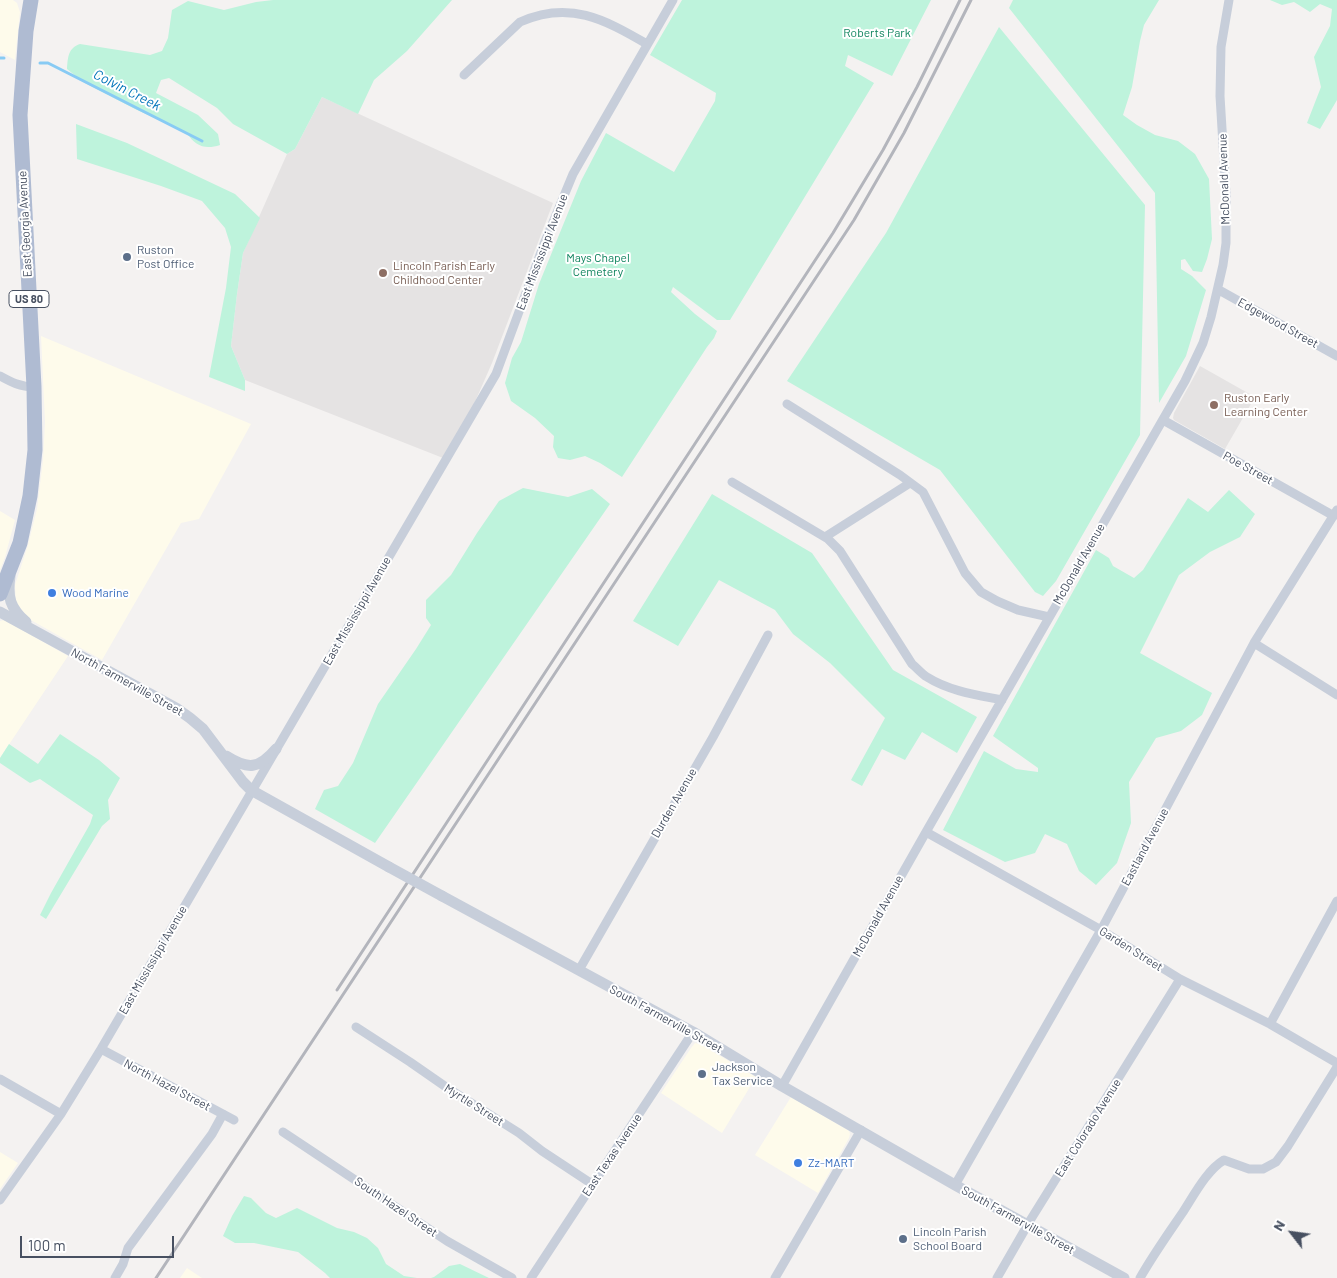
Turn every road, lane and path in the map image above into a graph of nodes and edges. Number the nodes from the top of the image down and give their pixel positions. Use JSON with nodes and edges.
{"nodes":[{"id":1,"x":31,"y":0,"type":"edge"},
{"id":2,"x":673,"y":0,"type":"edge"},
{"id":3,"x":1229,"y":0,"type":"edge"},
{"id":4,"x":647,"y":44,"type":"junction"},
{"id":5,"x":464,"y":75,"type":"dead end"},
{"id":6,"x":1218,"y":290,"type":"junction"},
{"id":7,"x":1337,"y":356,"type":"edge"},
{"id":8,"x":0,"y":376,"type":"edge"},
{"id":9,"x":34,"y":387,"type":"junction"},
{"id":10,"x":787,"y":404,"type":"dead end"},
{"id":11,"x":1163,"y":420,"type":"junction"},
{"id":12,"x":732,"y":482,"type":"dead end"},
{"id":13,"x":910,"y":483,"type":"junction"},
{"id":14,"x":1336,"y":513,"type":"edge"},
{"id":15,"x":825,"y":537,"type":"junction"},
{"id":16,"x":12,"y":565,"type":"junction"},
{"id":17,"x":0,"y":594,"type":"edge"},
{"id":18,"x":0,"y":612,"type":"edge"},
{"id":19,"x":1049,"y":617,"type":"junction"},
{"id":20,"x":768,"y":635,"type":"dead end"},
{"id":21,"x":47,"y":638,"type":"junction"},
{"id":22,"x":1254,"y":644,"type":"junction"},
{"id":23,"x":1337,"y":695,"type":"edge"},
{"id":24,"x":1002,"y":700,"type":"junction"},
{"id":25,"x":276,"y":748,"type":"junction"},
{"id":26,"x":222,"y":754,"type":"junction"},
{"id":27,"x":252,"y":790,"type":"junction"},
{"id":28,"x":926,"y":832,"type":"junction"},
{"id":29,"x":389,"y":867,"type":"joint"},
{"id":30,"x":1337,"y":901,"type":"edge"},
{"id":31,"x":1101,"y":930,"type":"junction"},
{"id":32,"x":579,"y":970,"type":"junction"},
{"id":33,"x":1180,"y":979,"type":"junction"},
{"id":34,"x":1270,"y":1024,"type":"junction"},
{"id":35,"x":356,"y":1027,"type":"dead end"},
{"id":36,"x":693,"y":1032,"type":"junction"},
{"id":37,"x":101,"y":1049,"type":"junction"},
{"id":38,"x":1337,"y":1063,"type":"edge"},
{"id":39,"x":1337,"y":1067,"type":"edge"},
{"id":40,"x":0,"y":1079,"type":"edge"},
{"id":41,"x":782,"y":1086,"type":"junction"},
{"id":42,"x":61,"y":1114,"type":"junction"},
{"id":43,"x":223,"y":1114,"type":"junction"},
{"id":44,"x":234,"y":1120,"type":"dead end"},
{"id":45,"x":861,"y":1130,"type":"junction"},
{"id":46,"x":283,"y":1132,"type":"dead end"},
{"id":47,"x":592,"y":1184,"type":"junction"},
{"id":48,"x":955,"y":1185,"type":"junction"},
{"id":49,"x":0,"y":1200,"type":"edge"},
{"id":50,"x":1028,"y":1225,"type":"junction"},
{"id":51,"x":115,"y":1278,"type":"edge"},
{"id":52,"x":512,"y":1278,"type":"edge"},
{"id":53,"x":531,"y":1278,"type":"edge"},
{"id":54,"x":775,"y":1278,"type":"edge"},
{"id":55,"x":997,"y":1278,"type":"edge"},
{"id":56,"x":1124,"y":1278,"type":"edge"},
{"id":57,"x":1140,"y":1278,"type":"edge"}],
"edges":[{"from":1,"to":9,"type":"main road","name":"East Georgia Avenue","number":"US 80"},
{"from":2,"to":4,"type":"street","name":"East Mississippi Avenue"},
{"from":3,"to":6,"type":"street","name":"McDonald Avenue"},
{"from":4,"to":5,"type":"street"},
{"from":4,"to":25,"type":"street","name":"East Mississippi Avenue"},
{"from":6,"to":7,"type":"street","name":"Edgewood Street"},
{"from":6,"to":11,"type":"street","name":"McDonald Avenue"},
{"from":8,"to":9,"type":"street"},
{"from":9,"to":16,"type":"main road","name":"East Georgia Avenue","number":"US 80"},
{"from":10,"to":13,"type":"street"},
{"from":11,"to":14,"type":"street","name":"Poe Street"},
{"from":11,"to":19,"type":"street","name":"McDonald Avenue"},
{"from":12,"to":15,"type":"street"},
{"from":13,"to":15,"type":"street"},
{"from":13,"to":19,"type":"street"},
{"from":14,"to":22,"type":"street","name":"Eastland Avenue"},
{"from":15,"to":24,"type":"street"},
{"from":16,"to":17,"type":"main road","name":"East Georgia Avenue","number":"US 80"},
{"from":16,"to":21,"type":"street"},
{"from":18,"to":21,"type":"street","name":"North Farmerville Street"},
{"from":19,"to":24,"type":"street","name":"McDonald Avenue"},
{"from":20,"to":32,"type":"street","name":"Durden Avenue"},
{"from":21,"to":26,"type":"street","name":"North Farmerville Street"},
{"from":22,"to":23,"type":"street"},
{"from":22,"to":31,"type":"street","name":"Eastland Avenue"},
{"from":24,"to":28,"type":"street","name":"McDonald Avenue"},
{"from":25,"to":26,"type":"street"},
{"from":25,"to":27,"type":"street","name":"East Mississippi Avenue"},
{"from":26,"to":27,"type":"street","name":"North Farmerville Street"},
{"from":27,"to":29,"type":"street","name":"North Farmerville Street"},
{"from":27,"to":37,"type":"street","name":"East Mississippi Avenue"},
{"from":28,"to":31,"type":"street","name":"Garden Street"},
{"from":28,"to":41,"type":"street","name":"McDonald Avenue"},
{"from":29,"to":32,"type":"street","name":"South Farmerville Street","bridge":true},
{"from":30,"to":34,"type":"street"},
{"from":31,"to":33,"type":"street","name":"Garden Street"},
{"from":31,"to":48,"type":"street","name":"Eastland Avenue"},
{"from":32,"to":36,"type":"street","name":"South Farmerville Street"},
{"from":33,"to":34,"type":"street","name":"Garden Street"},
{"from":33,"to":50,"type":"street","name":"East Colorado Avenue"},
{"from":34,"to":38,"type":"street","name":"Garden Street"},
{"from":35,"to":47,"type":"street","name":"Myrtle Street"},
{"from":36,"to":41,"type":"street","name":"South Farmerville Street"},
{"from":36,"to":47,"type":"street","name":"East Texas Avenue"},
{"from":37,"to":42,"type":"street","name":"East Mississippi Avenue"},
{"from":37,"to":43,"type":"street","name":"North Hazel Street"},
{"from":39,"to":57,"type":"street"},
{"from":40,"to":42,"type":"street"},
{"from":41,"to":45,"type":"street","name":"South Farmerville Street"},
{"from":42,"to":49,"type":"street","name":"East Mississippi Avenue"},
{"from":43,"to":44,"type":"street","name":"North Hazel Street"},
{"from":43,"to":51,"type":"street"},
{"from":45,"to":48,"type":"street","name":"South Farmerville Street"},
{"from":45,"to":54,"type":"street"},
{"from":46,"to":52,"type":"street","name":"South Hazel Street"},
{"from":47,"to":53,"type":"street","name":"East Texas Avenue"},
{"from":48,"to":50,"type":"street","name":"South Farmerville Street"},
{"from":50,"to":55,"type":"street","name":"East Colorado Avenue"},
{"from":50,"to":56,"type":"street","name":"South Farmerville Street"}]}
